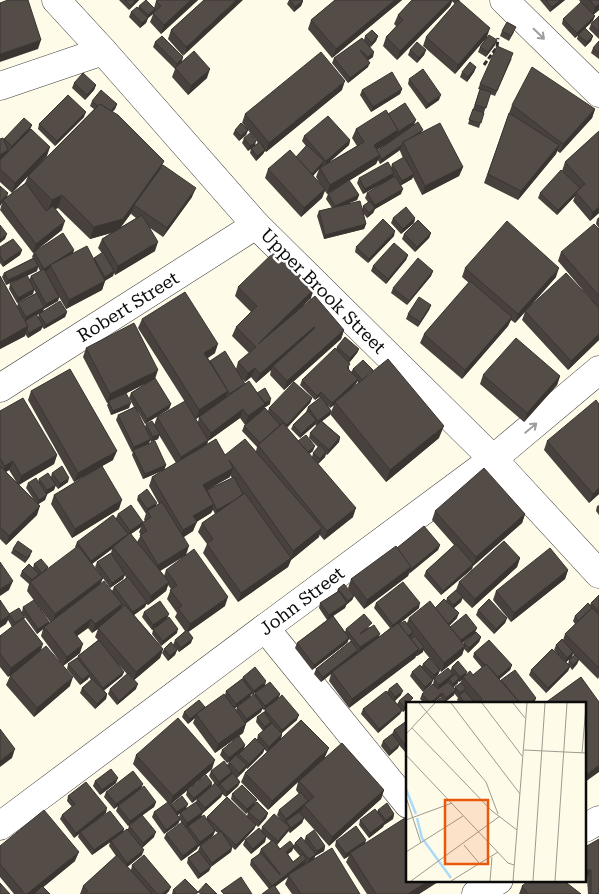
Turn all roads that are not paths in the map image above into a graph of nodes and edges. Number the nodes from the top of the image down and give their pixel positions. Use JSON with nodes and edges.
{"nodes":[{"id":1,"x":56,"y":0,"type":"edge"},
{"id":2,"x":504,"y":0,"type":"edge"},
{"id":3,"x":103,"y":51,"type":"junction"},
{"id":4,"x":0,"y":86,"type":"edge"},
{"id":5,"x":599,"y":93,"type":"edge"},
{"id":6,"x":256,"y":225,"type":"junction"},
{"id":7,"x":599,"y":370,"type":"edge"},
{"id":8,"x":0,"y":388,"type":"edge"},
{"id":9,"x":493,"y":459,"type":"junction"},
{"id":10,"x":599,"y":574,"type":"edge"},
{"id":11,"x":265,"y":628,"type":"junction"},
{"id":12,"x":406,"y":802,"type":"edge"},
{"id":13,"x":599,"y":820,"type":"edge"},
{"id":14,"x":0,"y":826,"type":"edge"},
{"id":15,"x":586,"y":827,"type":"edge"}],
"edges":[{"from":1,"to":3,"type":"street","name":"Upper Brook Street"},
{"from":2,"to":5,"type":"street","one_way":true},
{"from":3,"to":4,"type":"street"},
{"from":3,"to":6,"type":"street","name":"Upper Brook Street"},
{"from":6,"to":8,"type":"street","name":"Robert Street"},
{"from":6,"to":9,"type":"street","name":"Upper Brook Street"},
{"from":9,"to":7,"type":"street","name":"John Street","one_way":true},
{"from":9,"to":10,"type":"street","name":"Upper Brook Street"},
{"from":9,"to":11,"type":"street","name":"John Street"},
{"from":11,"to":12,"type":"street"},
{"from":11,"to":14,"type":"street","name":"John Street"},
{"from":13,"to":15,"type":"street"}]}
